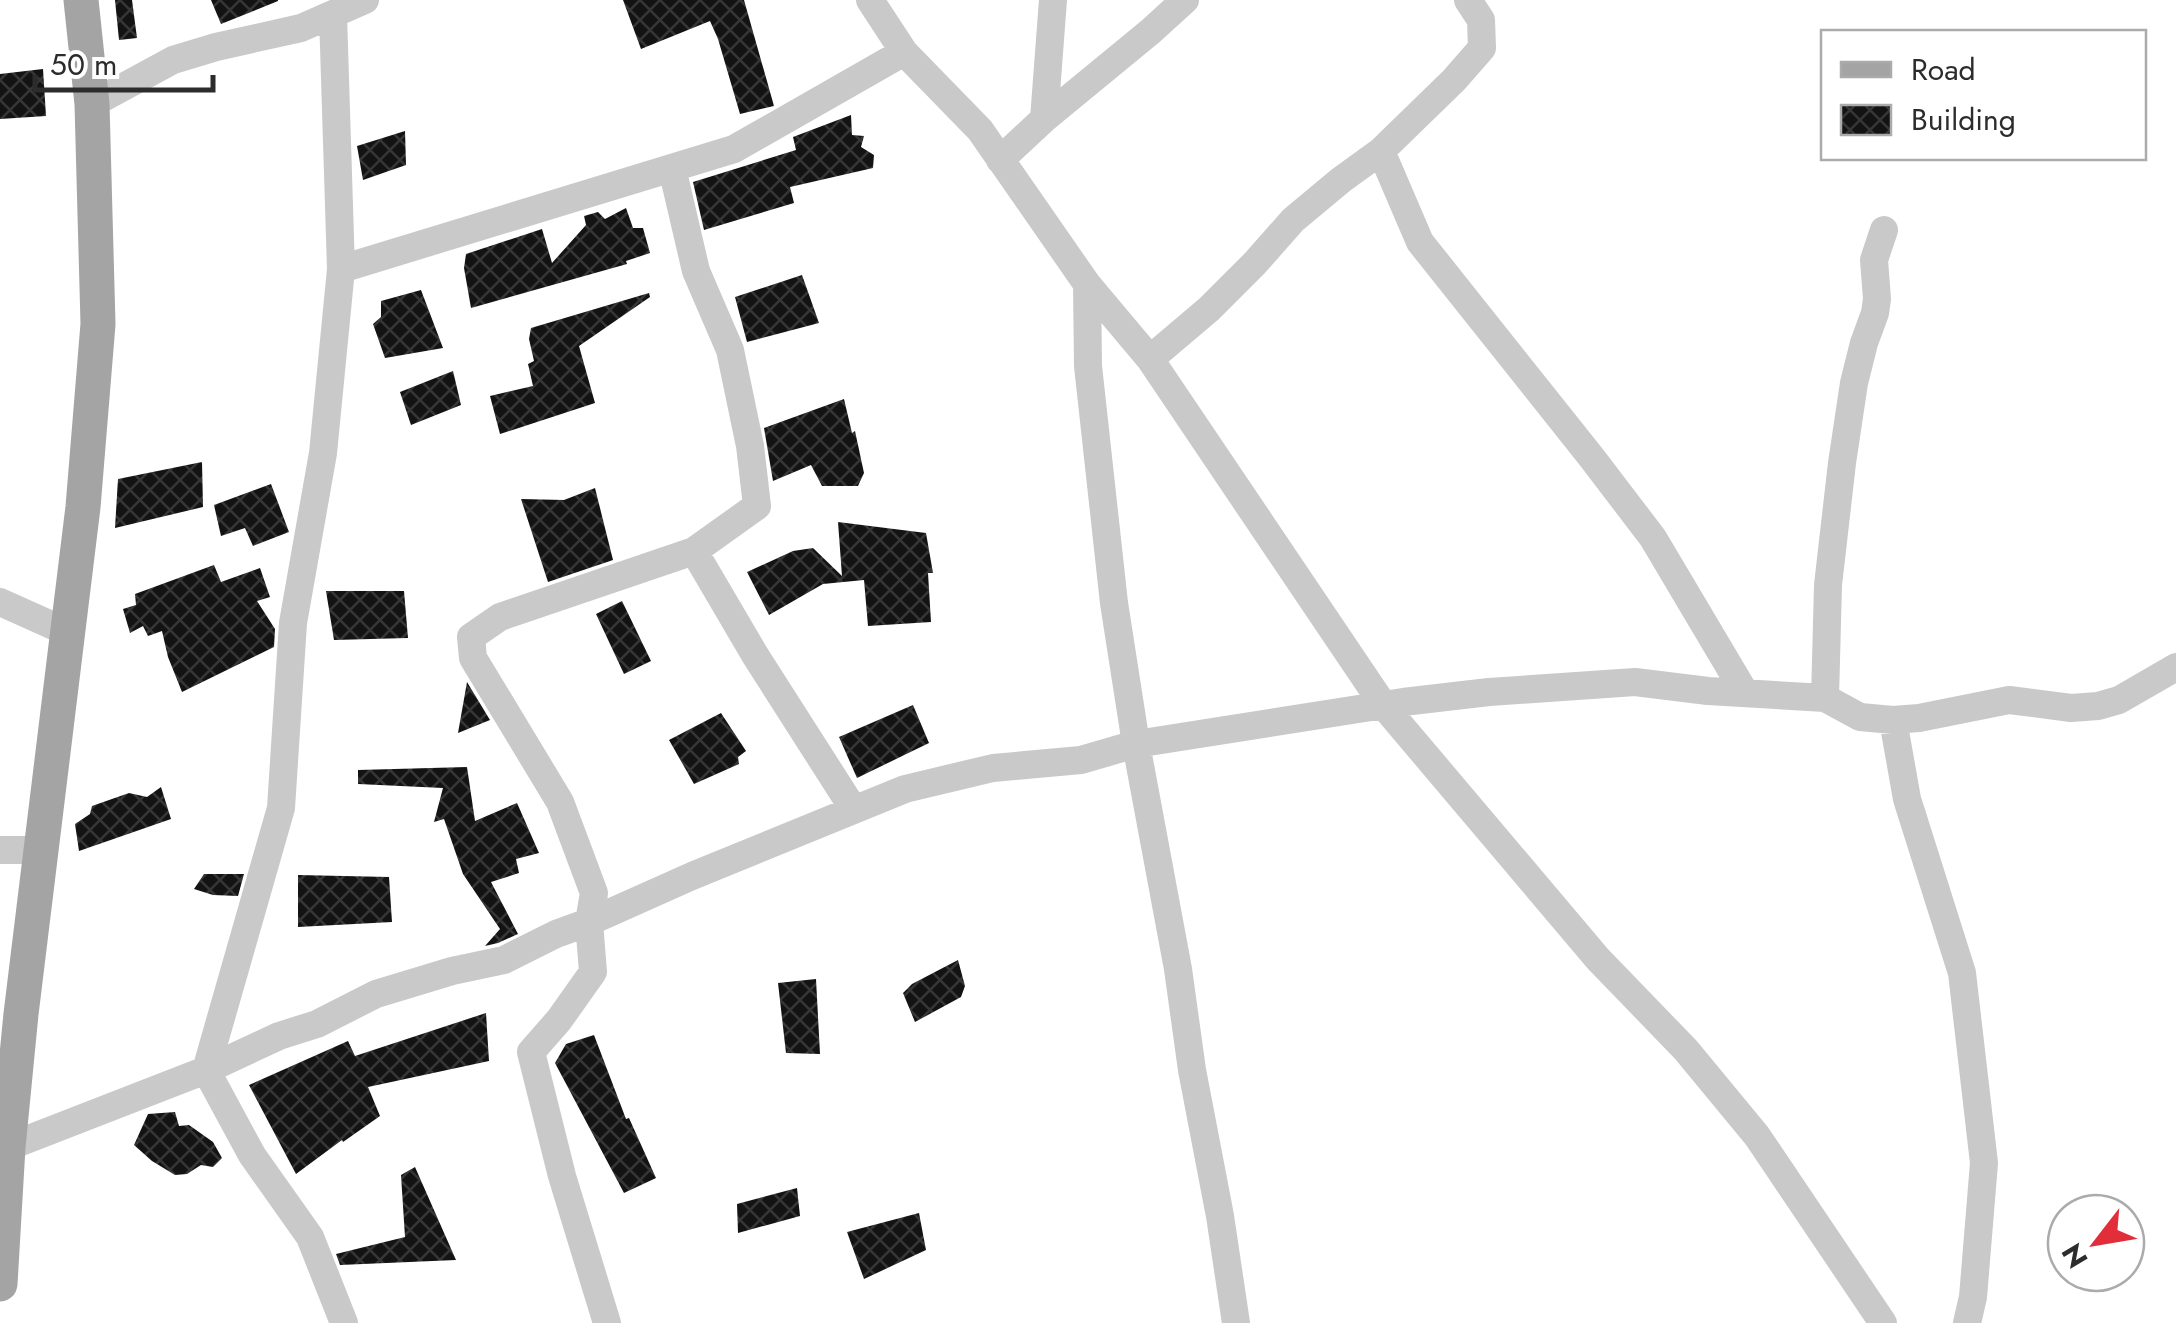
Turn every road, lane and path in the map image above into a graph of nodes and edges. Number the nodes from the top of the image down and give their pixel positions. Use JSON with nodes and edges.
{"nodes":[{"id":1,"x":80,"y":0,"type":"edge"},
{"id":2,"x":365,"y":0,"type":"edge"},
{"id":3,"x":870,"y":0,"type":"edge"},
{"id":4,"x":1052,"y":0,"type":"edge"},
{"id":5,"x":1184,"y":0,"type":"edge"},
{"id":6,"x":1468,"y":0,"type":"edge"},
{"id":7,"x":333,"y":16,"type":"junction"},
{"id":8,"x":904,"y":52,"type":"junction"},
{"id":9,"x":92,"y":104,"type":"junction"},
{"id":10,"x":1044,"y":119,"type":"junction"},
{"id":11,"x":1381,"y":152,"type":"junction"},
{"id":12,"x":1000,"y":160,"type":"junction"},
{"id":13,"x":672,"y":168,"type":"junction"},
{"id":14,"x":1884,"y":230,"type":"dead end"},
{"id":15,"x":341,"y":269,"type":"junction"},
{"id":16,"x":1087,"y":284,"type":"junction"},
{"id":17,"x":1150,"y":359,"type":"junction"},
{"id":18,"x":694,"y":552,"type":"junction"},
{"id":19,"x":0,"y":602,"type":"edge"},
{"id":20,"x":67,"y":632,"type":"junction"},
{"id":21,"x":2176,"y":667,"type":"edge"},
{"id":22,"x":1745,"y":693,"type":"junction"},
{"id":23,"x":1826,"y":698,"type":"junction"},
{"id":24,"x":1384,"y":706,"type":"junction"},
{"id":25,"x":1894,"y":720,"type":"junction"},
{"id":26,"x":1136,"y":744,"type":"junction"},
{"id":27,"x":854,"y":810,"type":"junction"},
{"id":28,"x":0,"y":850,"type":"edge"},
{"id":29,"x":42,"y":850,"type":"junction"},
{"id":30,"x":589,"y":922,"type":"junction"},
{"id":31,"x":206,"y":1070,"type":"junction"},
{"id":32,"x":8,"y":1147,"type":"junction"},
{"id":33,"x":0,"y":1284,"type":"edge"},
{"id":34,"x":344,"y":1323,"type":"edge"},
{"id":35,"x":606,"y":1323,"type":"edge"},
{"id":36,"x":1236,"y":1323,"type":"edge"},
{"id":37,"x":1883,"y":1323,"type":"edge"},
{"id":38,"x":1967,"y":1323,"type":"edge"}],
"edges":[{"from":1,"to":9,"type":"main road"},
{"from":2,"to":7,"type":"street"},
{"from":3,"to":8,"type":"street"},
{"from":4,"to":10,"type":"street"},
{"from":5,"to":10,"type":"street"},
{"from":6,"to":11,"type":"street"},
{"from":7,"to":9,"type":"street"},
{"from":7,"to":15,"type":"street"},
{"from":8,"to":12,"type":"street"},
{"from":8,"to":13,"type":"street"},
{"from":9,"to":20,"type":"main road"},
{"from":10,"to":12,"type":"street"},
{"from":11,"to":17,"type":"street"},
{"from":11,"to":22,"type":"street"},
{"from":12,"to":16,"type":"street"},
{"from":13,"to":15,"type":"street"},
{"from":13,"to":18,"type":"street"},
{"from":14,"to":23,"type":"street"},
{"from":15,"to":31,"type":"street"},
{"from":16,"to":17,"type":"street"},
{"from":16,"to":26,"type":"street"},
{"from":17,"to":24,"type":"street"},
{"from":18,"to":27,"type":"street"},
{"from":18,"to":30,"type":"street"},
{"from":19,"to":20,"type":"street"},
{"from":20,"to":29,"type":"main road"},
{"from":21,"to":25,"type":"street"},
{"from":22,"to":23,"type":"street"},
{"from":22,"to":24,"type":"street"},
{"from":23,"to":25,"type":"street"},
{"from":24,"to":26,"type":"street"},
{"from":24,"to":37,"type":"street"},
{"from":25,"to":38,"type":"street"},
{"from":26,"to":27,"type":"street"},
{"from":26,"to":36,"type":"street"},
{"from":27,"to":30,"type":"street"},
{"from":28,"to":29,"type":"street"},
{"from":29,"to":32,"type":"main road"},
{"from":30,"to":31,"type":"street"},
{"from":30,"to":35,"type":"street"},
{"from":31,"to":32,"type":"street"},
{"from":31,"to":34,"type":"street"},
{"from":32,"to":33,"type":"main road"}]}
